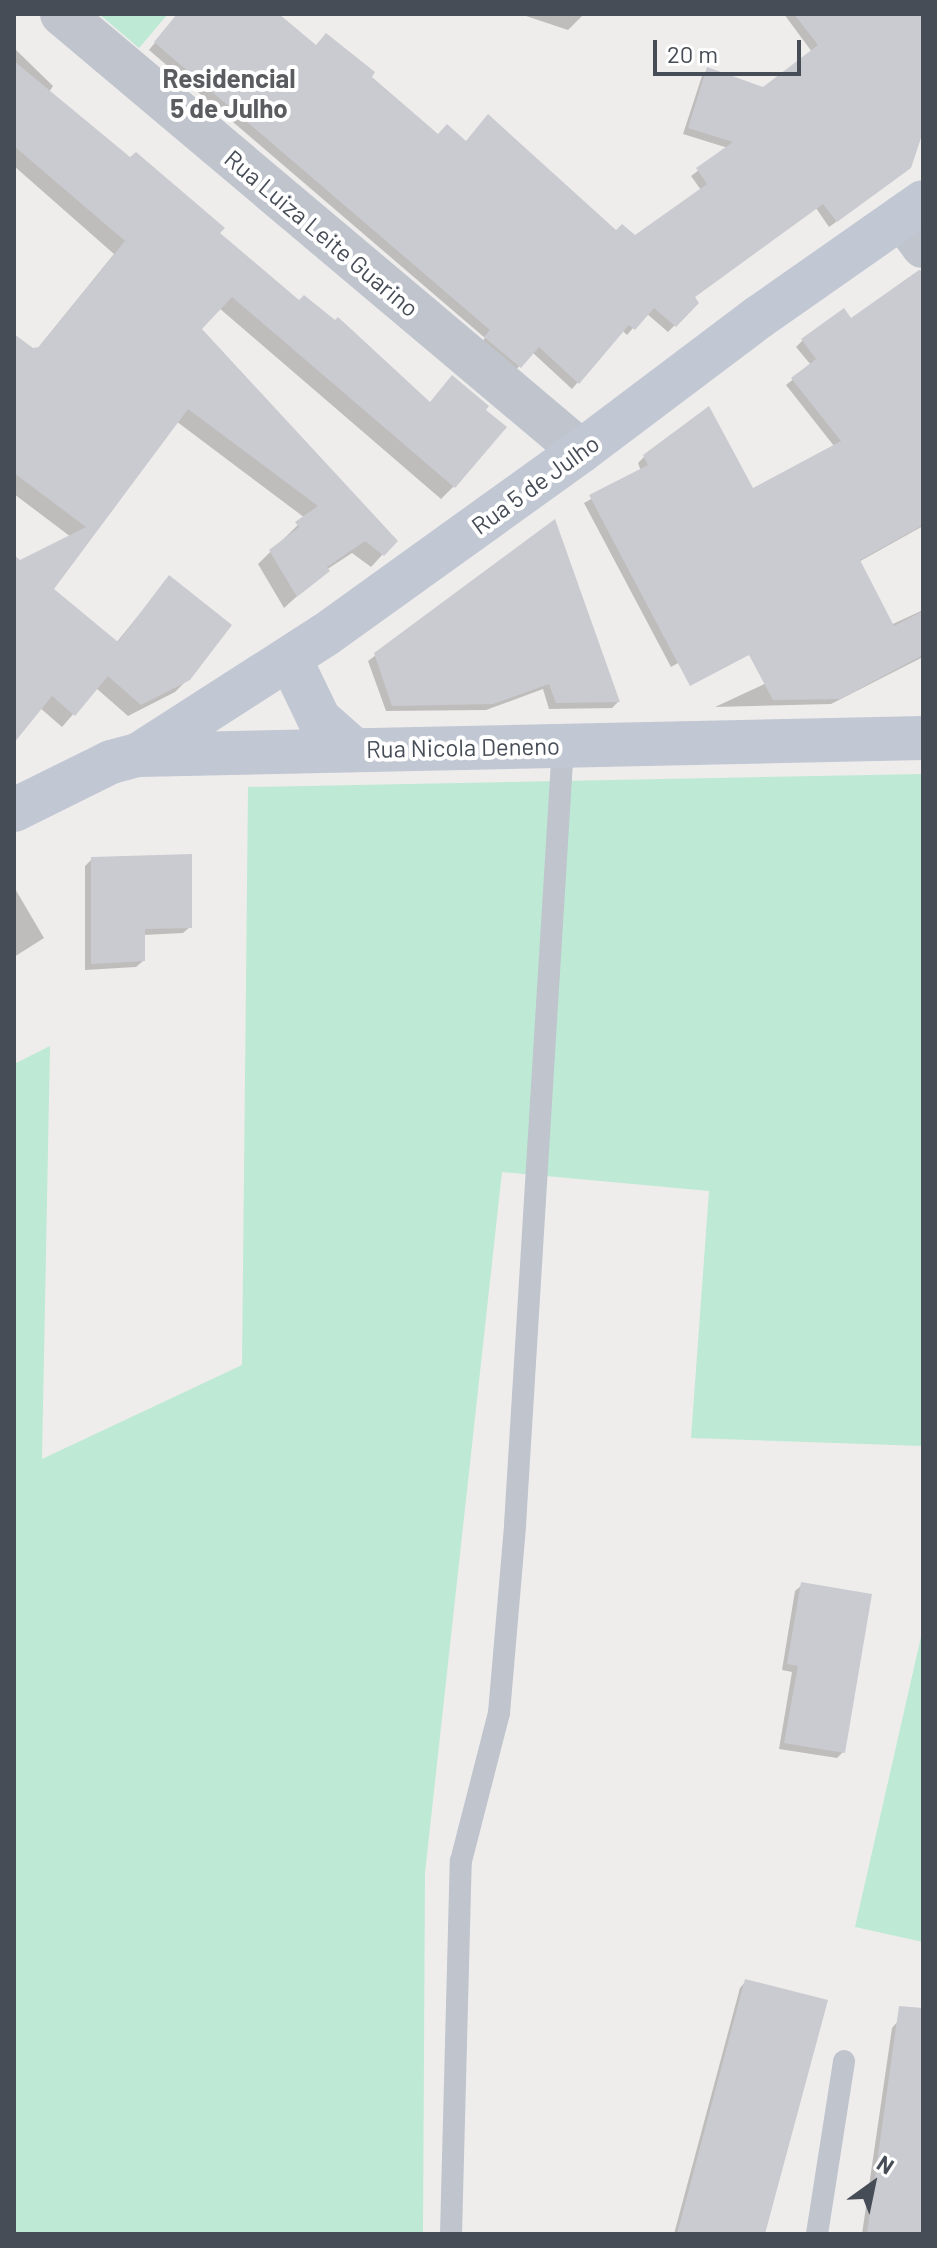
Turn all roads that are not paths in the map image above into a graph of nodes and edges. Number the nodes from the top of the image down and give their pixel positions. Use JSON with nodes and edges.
{"nodes":[{"id":1,"x":62,"y":14,"type":"edge"},
{"id":2,"x":916,"y":221,"type":"edge"},
{"id":3,"x":581,"y":451,"type":"junction"},
{"id":4,"x":325,"y":635,"type":"junction"},
{"id":5,"x":277,"y":668,"type":"junction"},
{"id":6,"x":923,"y":738,"type":"edge"},
{"id":7,"x":347,"y":744,"type":"junction"},
{"id":8,"x":563,"y":745,"type":"junction"},
{"id":9,"x":283,"y":752,"type":"junction"},
{"id":10,"x":138,"y":755,"type":"junction"},
{"id":11,"x":14,"y":810,"type":"edge"},
{"id":12,"x":844,"y":2061,"type":"dead end"},
{"id":13,"x":451,"y":2234,"type":"edge"},
{"id":14,"x":817,"y":2234,"type":"edge"}],
"edges":[{"from":1,"to":3,"type":"street","name":"Rua Luiza Leite Guarino"},
{"from":2,"to":3,"type":"street","name":"Rua 5 de Julho"},
{"from":3,"to":4,"type":"street","name":"Rua 5 de Julho"},
{"from":4,"to":5,"type":"street","name":"Rua 5 de Julho"},
{"from":4,"to":7,"type":"street"},
{"from":5,"to":7,"type":"street"},
{"from":5,"to":9,"type":"street"},
{"from":5,"to":10,"type":"street","name":"Rua 5 de Julho"},
{"from":6,"to":8,"type":"street","name":"Rua Nicola Deneno"},
{"from":7,"to":8,"type":"street","name":"Rua Nicola Deneno"},
{"from":7,"to":9,"type":"street","name":"Rua Nicola Deneno"},
{"from":8,"to":13,"type":"lane"},
{"from":9,"to":10,"type":"street","name":"Rua Nicola Deneno"},
{"from":10,"to":11,"type":"street","name":"Rua Nicola Deneno"},
{"from":12,"to":14,"type":"lane"}]}
